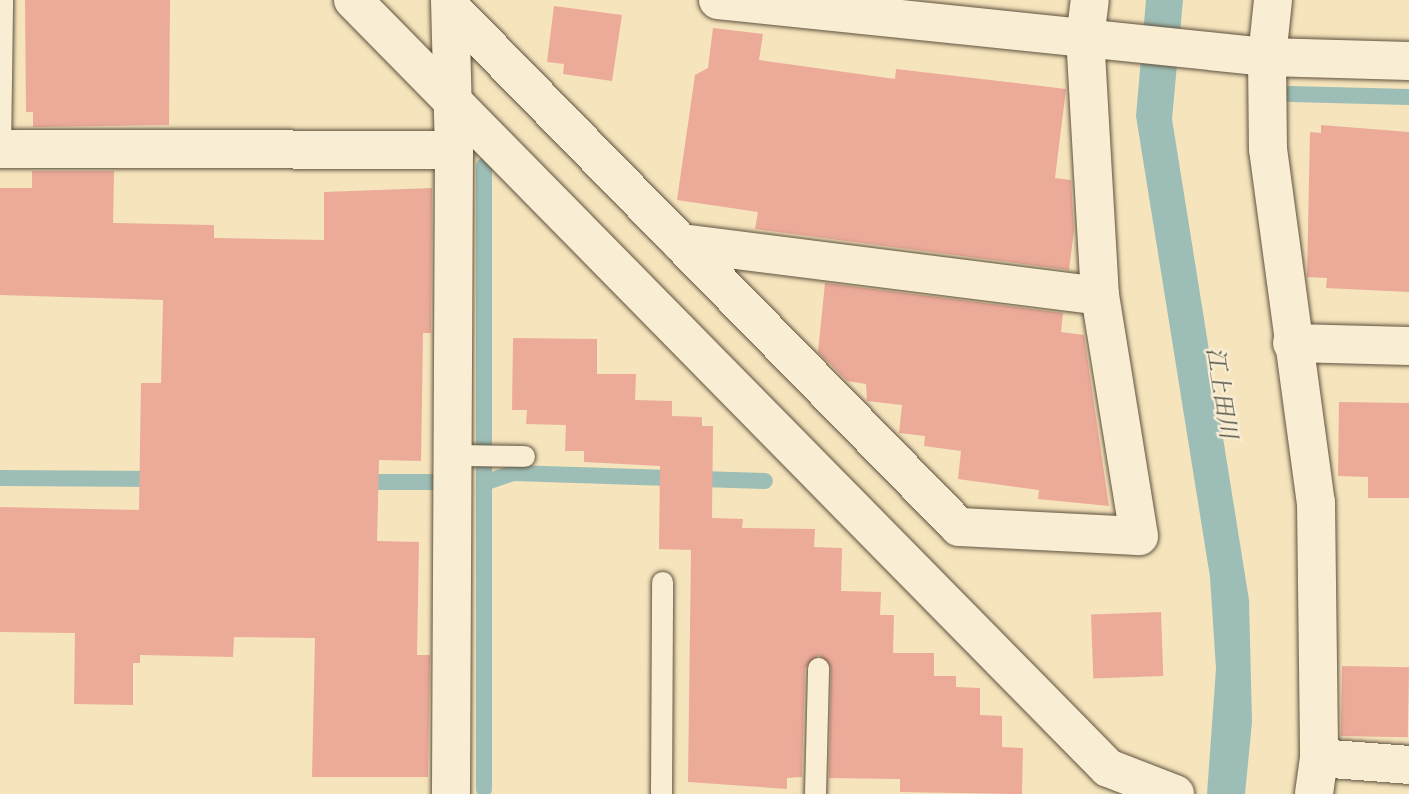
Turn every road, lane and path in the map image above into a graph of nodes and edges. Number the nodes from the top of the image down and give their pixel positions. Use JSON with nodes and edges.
{"nodes":[{"id":1,"x":2,"y":0,"type":"edge"},
{"id":2,"x":353,"y":0,"type":"edge"},
{"id":3,"x":718,"y":0,"type":"edge"},
{"id":4,"x":1090,"y":0,"type":"edge"},
{"id":5,"x":1273,"y":0,"type":"edge"},
{"id":6,"x":451,"y":5,"type":"edge"},
{"id":7,"x":1085,"y":39,"type":"junction"},
{"id":8,"x":1266,"y":57,"type":"junction"},
{"id":9,"x":1409,"y":61,"type":"edge"},
{"id":10,"x":454,"y":97,"type":"junction"},
{"id":11,"x":0,"y":149,"type":"edge"},
{"id":12,"x":454,"y":149,"type":"junction"},
{"id":13,"x":681,"y":243,"type":"junction"},
{"id":14,"x":1100,"y":296,"type":"junction"},
{"id":15,"x":1292,"y":343,"type":"junction"},
{"id":16,"x":1409,"y":346,"type":"edge"},
{"id":17,"x":462,"y":455,"type":"junction"},
{"id":18,"x":524,"y":456,"type":"dead end"},
{"id":19,"x":662,"y":582,"type":"dead end"},
{"id":20,"x":818,"y":668,"type":"dead end"},
{"id":21,"x":1409,"y":765,"type":"edge"},
{"id":22,"x":1316,"y":776,"type":"edge"},
{"id":23,"x":1101,"y":781,"type":"edge"},
{"id":24,"x":451,"y":794,"type":"edge"},
{"id":25,"x":661,"y":794,"type":"edge"},
{"id":26,"x":815,"y":794,"type":"edge"},
{"id":27,"x":1175,"y":794,"type":"edge"}],
"edges":[{"from":1,"to":11,"type":"lane"},
{"from":2,"to":10,"type":"street"},
{"from":3,"to":7,"type":"street"},
{"from":4,"to":7,"type":"street"},
{"from":5,"to":8,"type":"street"},
{"from":6,"to":10,"type":"street"},
{"from":6,"to":13,"type":"street"},
{"from":7,"to":8,"type":"street"},
{"from":7,"to":14,"type":"street"},
{"from":8,"to":9,"type":"street"},
{"from":8,"to":15,"type":"street"},
{"from":10,"to":12,"type":"street"},
{"from":10,"to":23,"type":"street"},
{"from":11,"to":12,"type":"street"},
{"from":12,"to":17,"type":"street"},
{"from":13,"to":14,"type":"street"},
{"from":13,"to":14,"type":"street"},
{"from":15,"to":16,"type":"street"},
{"from":15,"to":22,"type":"street"},
{"from":17,"to":18,"type":"lane"},
{"from":17,"to":24,"type":"street"},
{"from":19,"to":25,"type":"lane"},
{"from":20,"to":26,"type":"lane"},
{"from":21,"to":22,"type":"street"},
{"from":23,"to":27,"type":"street"}]}
